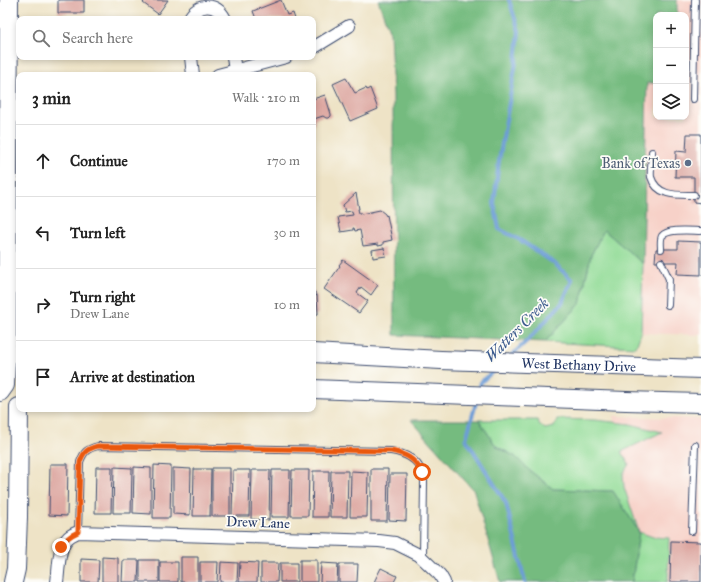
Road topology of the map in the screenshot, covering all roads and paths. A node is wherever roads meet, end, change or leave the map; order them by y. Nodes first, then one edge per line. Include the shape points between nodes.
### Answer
1 (9, 0) edge
2 (696, 0) edge
3 (190, 16) edge
4 (223, 16) edge
5 (349, 26) dead end
6 (316, 46) edge
7 (191, 60) edge
8 (233, 60) edge
9 (275, 60) edge
10 (235, 71) junction
11 (193, 72) edge
12 (231, 72) edge
13 (693, 72) junction
14 (701, 72) edge
15 (14, 81) edge
16 (692, 99) dead end
17 (652, 152) dead end
18 (694, 196) dead end
19 (13, 202) edge
20 (701, 231) edge
21 (661, 249) dead end
22 (661, 262) dead end
23 (4, 264) edge
24 (668, 305) dead end
25 (9, 343) edge
26 (316, 353) edge
27 (701, 369) edge
28 (6, 387) edge
29 (316, 389) edge
30 (16, 399) edge
31 (701, 403) edge
32 (19, 412) edge
33 (695, 446) dead end
34 (692, 531) dead end
35 (78, 532) junction
36 (423, 558) junction
37 (442, 579) edge
38 (13, 582) edge
39 (57, 582) edge

1 - 15 main road
2 - 13 lane
3 - 4 street via 197,9 210,7 221,12
5 - 6 street
7 - 11 street
8 - 10 street
9 - 10 street
10 - 12 street
13 - 14 lane
13 - 16 lane
15 - 19 main road
17 - 18 lane via 651,177 655,185 662,192 672,195
19 - 23 main road
20 - 21 lane via 668,232 662,236
22 - 24 lane via 669,279
23 - 25 main road
25 - 28 main road
26 - 27 main road, West Bethany Drive
28 - 30 main road
29 - 31 main road
32 - 38 main road via 18,517
33 - 34 lane
35 - 36 street, Drew Lane via 379,541 395,543
35 - 36 lane via 80,462 89,448 98,446 391,451 410,458 418,464 422,472
35 - 39 street via 66,539 61,547
36 - 37 street, Drew Lane

